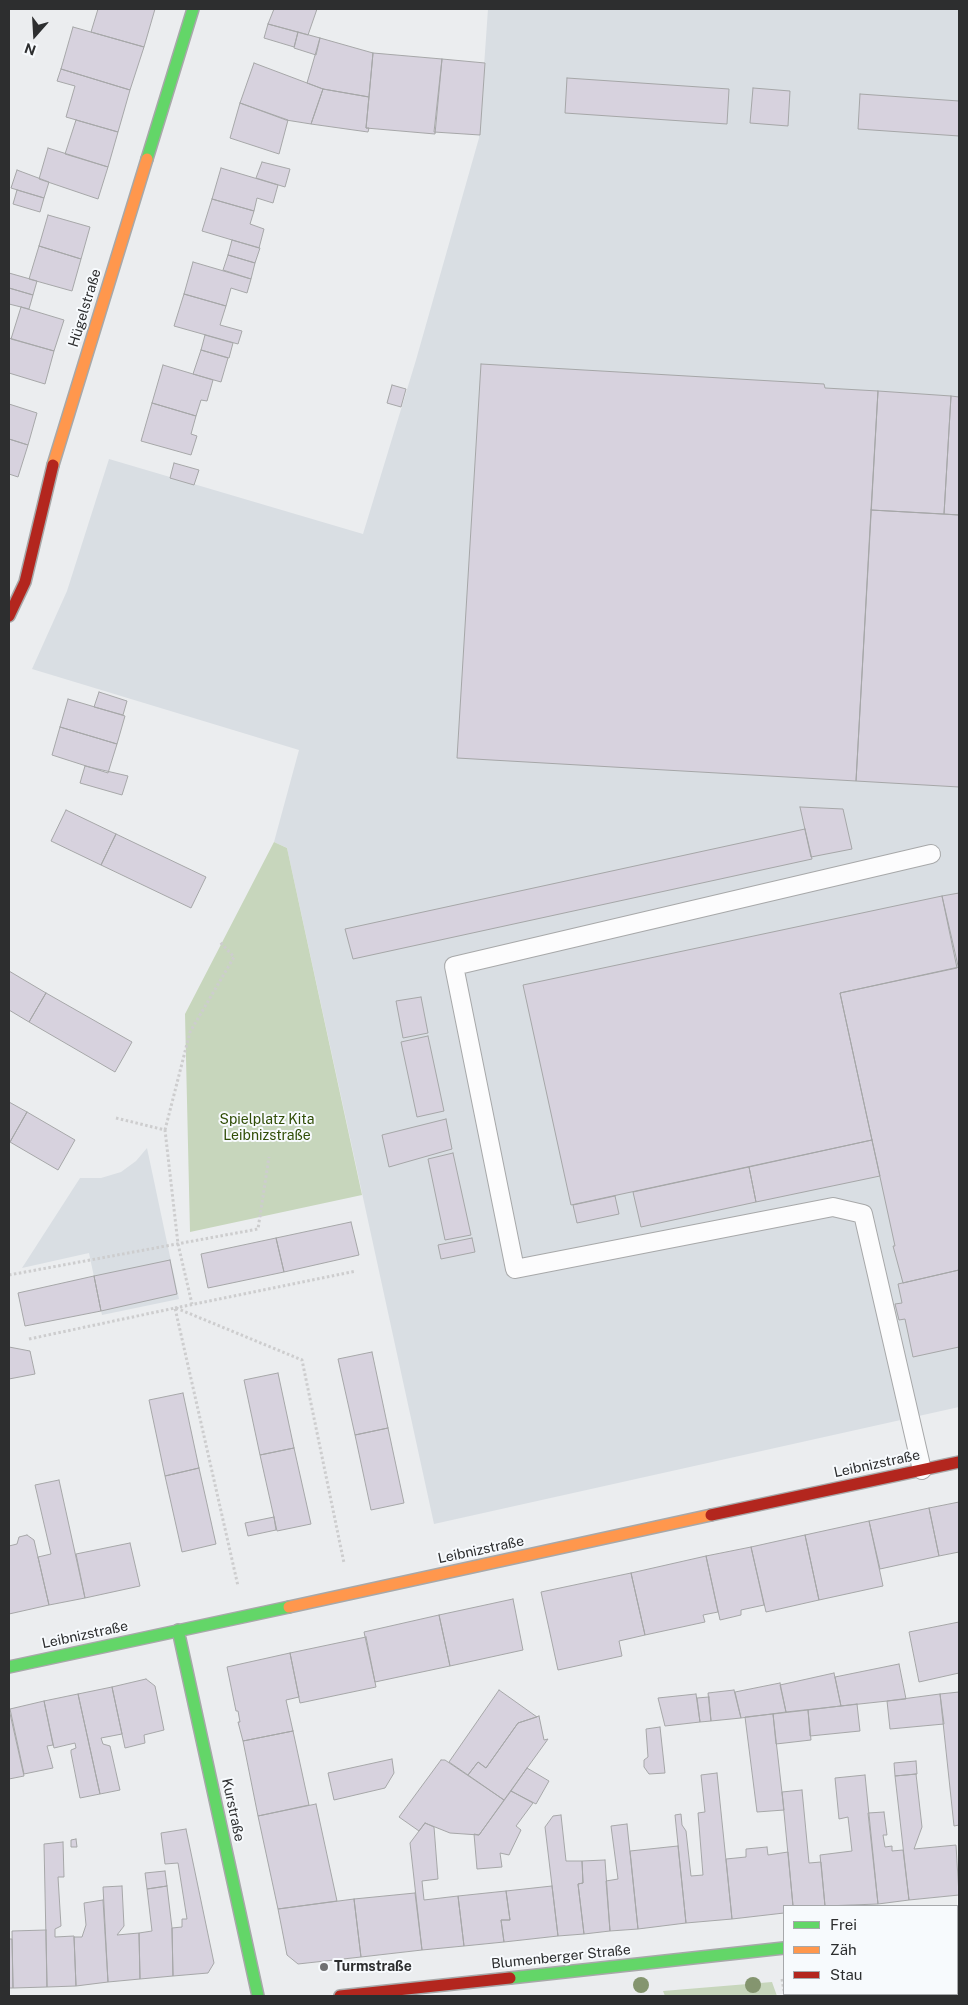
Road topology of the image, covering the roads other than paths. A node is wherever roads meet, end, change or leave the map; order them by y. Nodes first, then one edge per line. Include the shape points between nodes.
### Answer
1 (193, 9) edge
2 (9, 616) edge
3 (931, 854) dead end
4 (959, 1462) edge
5 (922, 1470) junction
6 (178, 1630) junction
7 (9, 1667) edge
8 (783, 1948) edge
9 (258, 1996) edge
10 (340, 1996) edge

1 - 2 street, Hügelstraße via 49,478 25,582
3 - 5 lane via 454,966 516,1269 833,1207 863,1214
4 - 5 street, Leibnizstraße
5 - 6 street, Leibnizstraße
6 - 7 street, Leibnizstraße
6 - 9 street, Kurstraße
8 - 10 street, Blumenberger Straße

